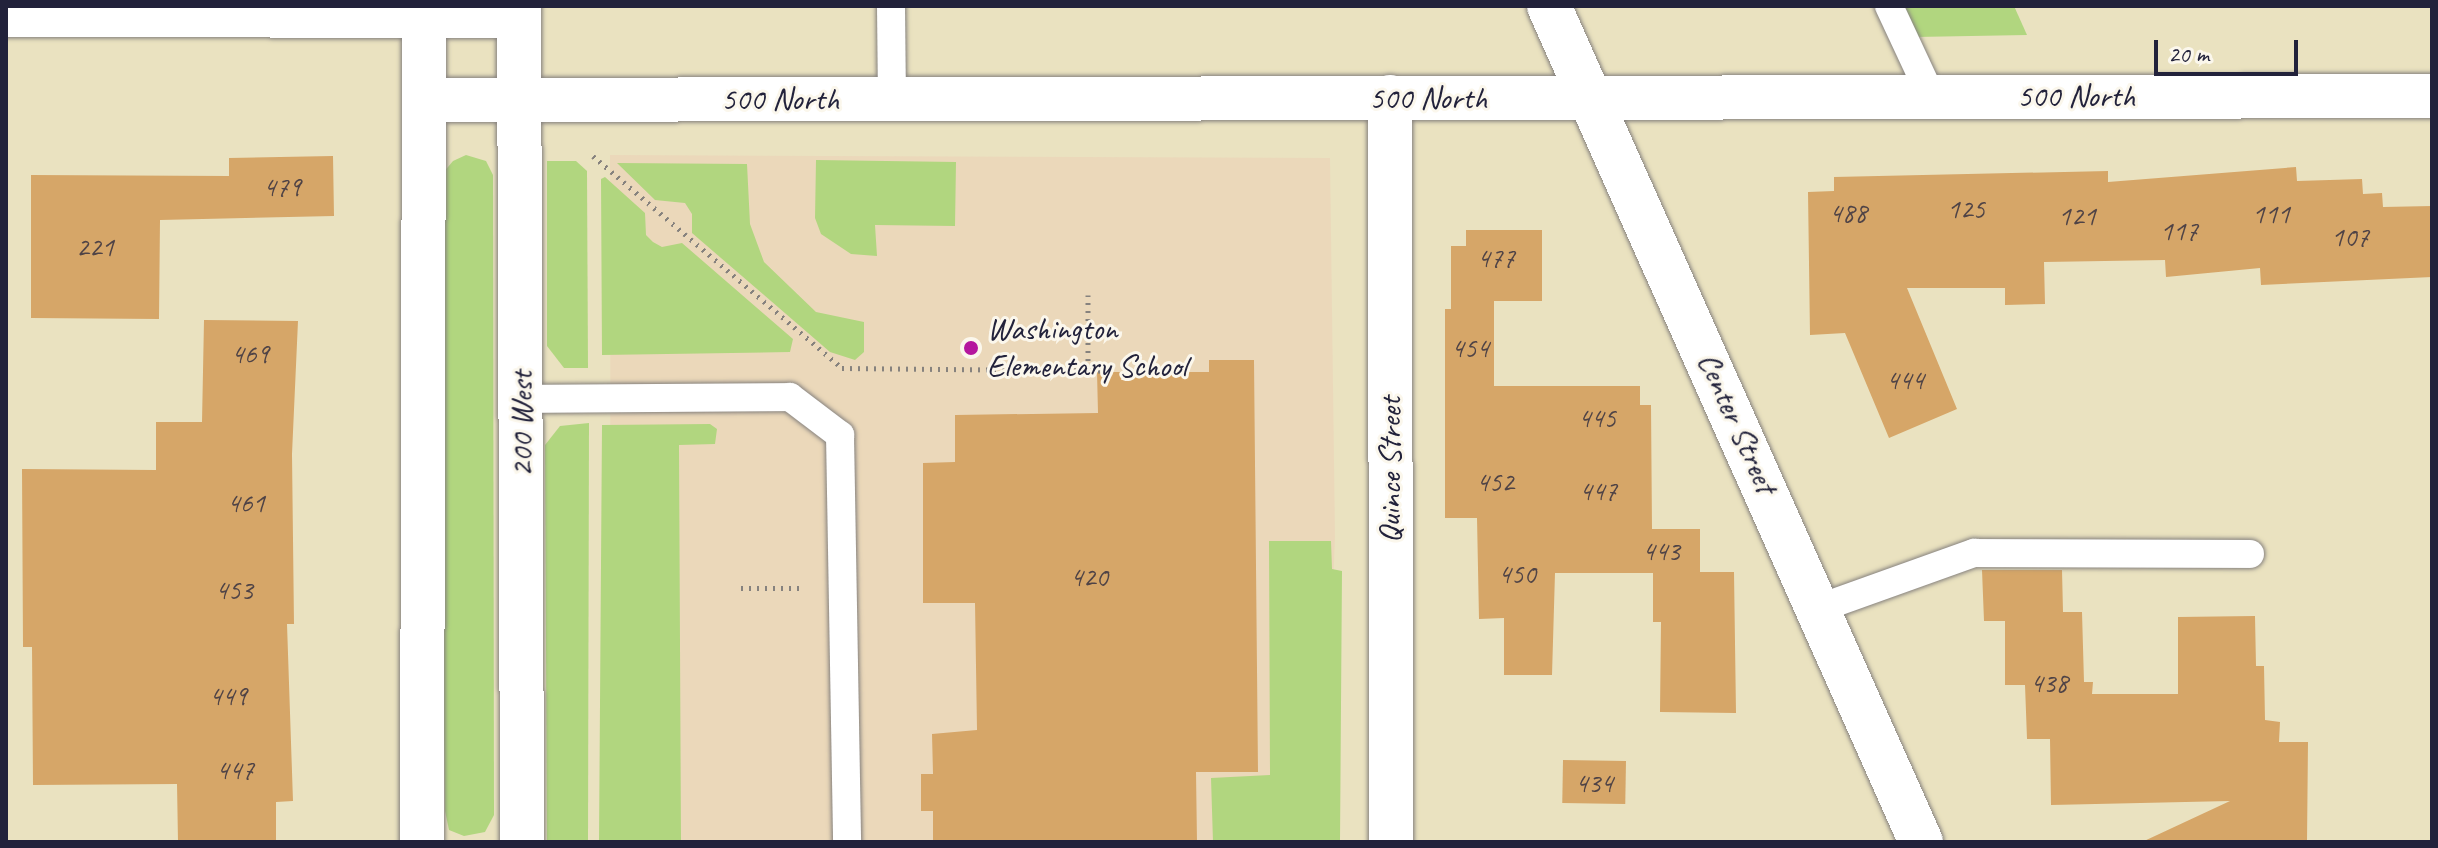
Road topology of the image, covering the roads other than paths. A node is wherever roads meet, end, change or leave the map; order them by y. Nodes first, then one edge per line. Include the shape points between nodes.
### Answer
1 (891, 6) edge
2 (1549, 6) edge
3 (1889, 6) edge
4 (424, 11) edge
5 (519, 11) edge
6 (6, 15) edge
7 (1931, 96) junction
8 (2432, 96) edge
9 (1390, 97) junction
10 (1591, 98) junction
11 (519, 99) junction
12 (892, 99) junction
13 (424, 100) junction
14 (522, 399) junction
15 (2250, 554) dead end
16 (1820, 608) junction
17 (422, 842) edge
18 (522, 842) edge
19 (847, 842) edge
20 (1391, 842) edge
21 (1921, 842) edge

1 - 12 lane
2 - 10 street, Center Street
3 - 7 lane
4 - 5 street
4 - 6 street
4 - 13 street
5 - 11 street, 200 West
7 - 8 street, 500 North
7 - 10 street, 500 North
9 - 10 street, 500 North
9 - 12 street, 500 North
9 - 20 street, Quince Street
10 - 16 street, Center Street
11 - 12 street, 500 North
11 - 13 street, 500 North
11 - 14 street, 200 West
13 - 17 street
14 - 18 street, 200 West
14 - 19 lane via 790,397 840,435
15 - 16 lane via 1974,553
16 - 21 street, Center Street

